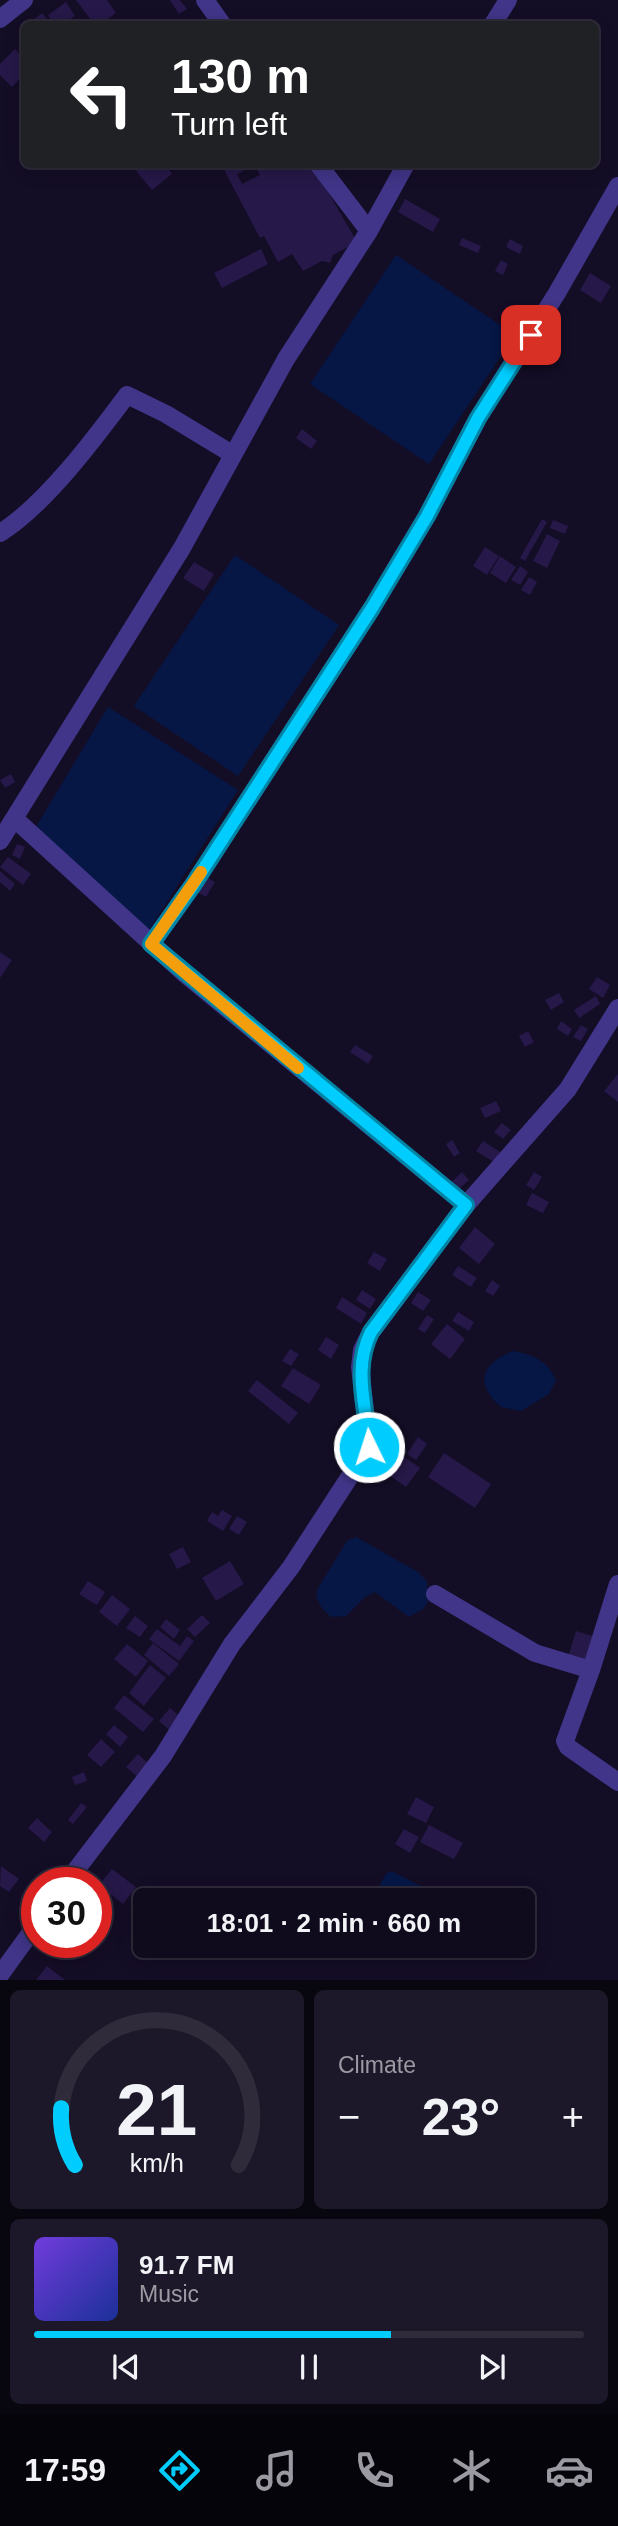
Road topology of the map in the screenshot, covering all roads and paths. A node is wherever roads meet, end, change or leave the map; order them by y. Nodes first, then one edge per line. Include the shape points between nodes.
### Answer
1 (24, 0) edge
2 (205, 0) edge
3 (508, 0) edge
4 (0, 19) edge
5 (220, 21) edge
6 (494, 21) edge
7 (321, 168) edge
8 (404, 168) edge
9 (618, 186) edge
10 (369, 231) junction
11 (232, 454) junction
12 (0, 533) edge
13 (15, 819) junction
14 (0, 841) edge
15 (151, 944) junction
16 (618, 1009) edge
17 (466, 1205) junction
18 (618, 1584) edge
19 (435, 1594) dead end
20 (591, 1670) junction
21 (618, 1782) edge
22 (78, 1867) edge
23 (21, 1946) edge
24 (0, 1975) edge

1 - 4 street
2 - 5 street
3 - 6 street
7 - 10 street
8 - 10 street
9 - 15 street via 478,418 372,608
10 - 11 street via 286,359
11 - 12 street via 127,396 61,475 16,523
11 - 13 street via 182,548
13 - 14 street
13 - 15 street
15 - 17 street
16 - 17 street via 568,1089
17 - 22 street via 362,1350 360,1380 369,1447 291,1567 232,1644 163,1756
18 - 20 street
19 - 20 street via 535,1653
20 - 21 street via 565,1741
23 - 24 street

